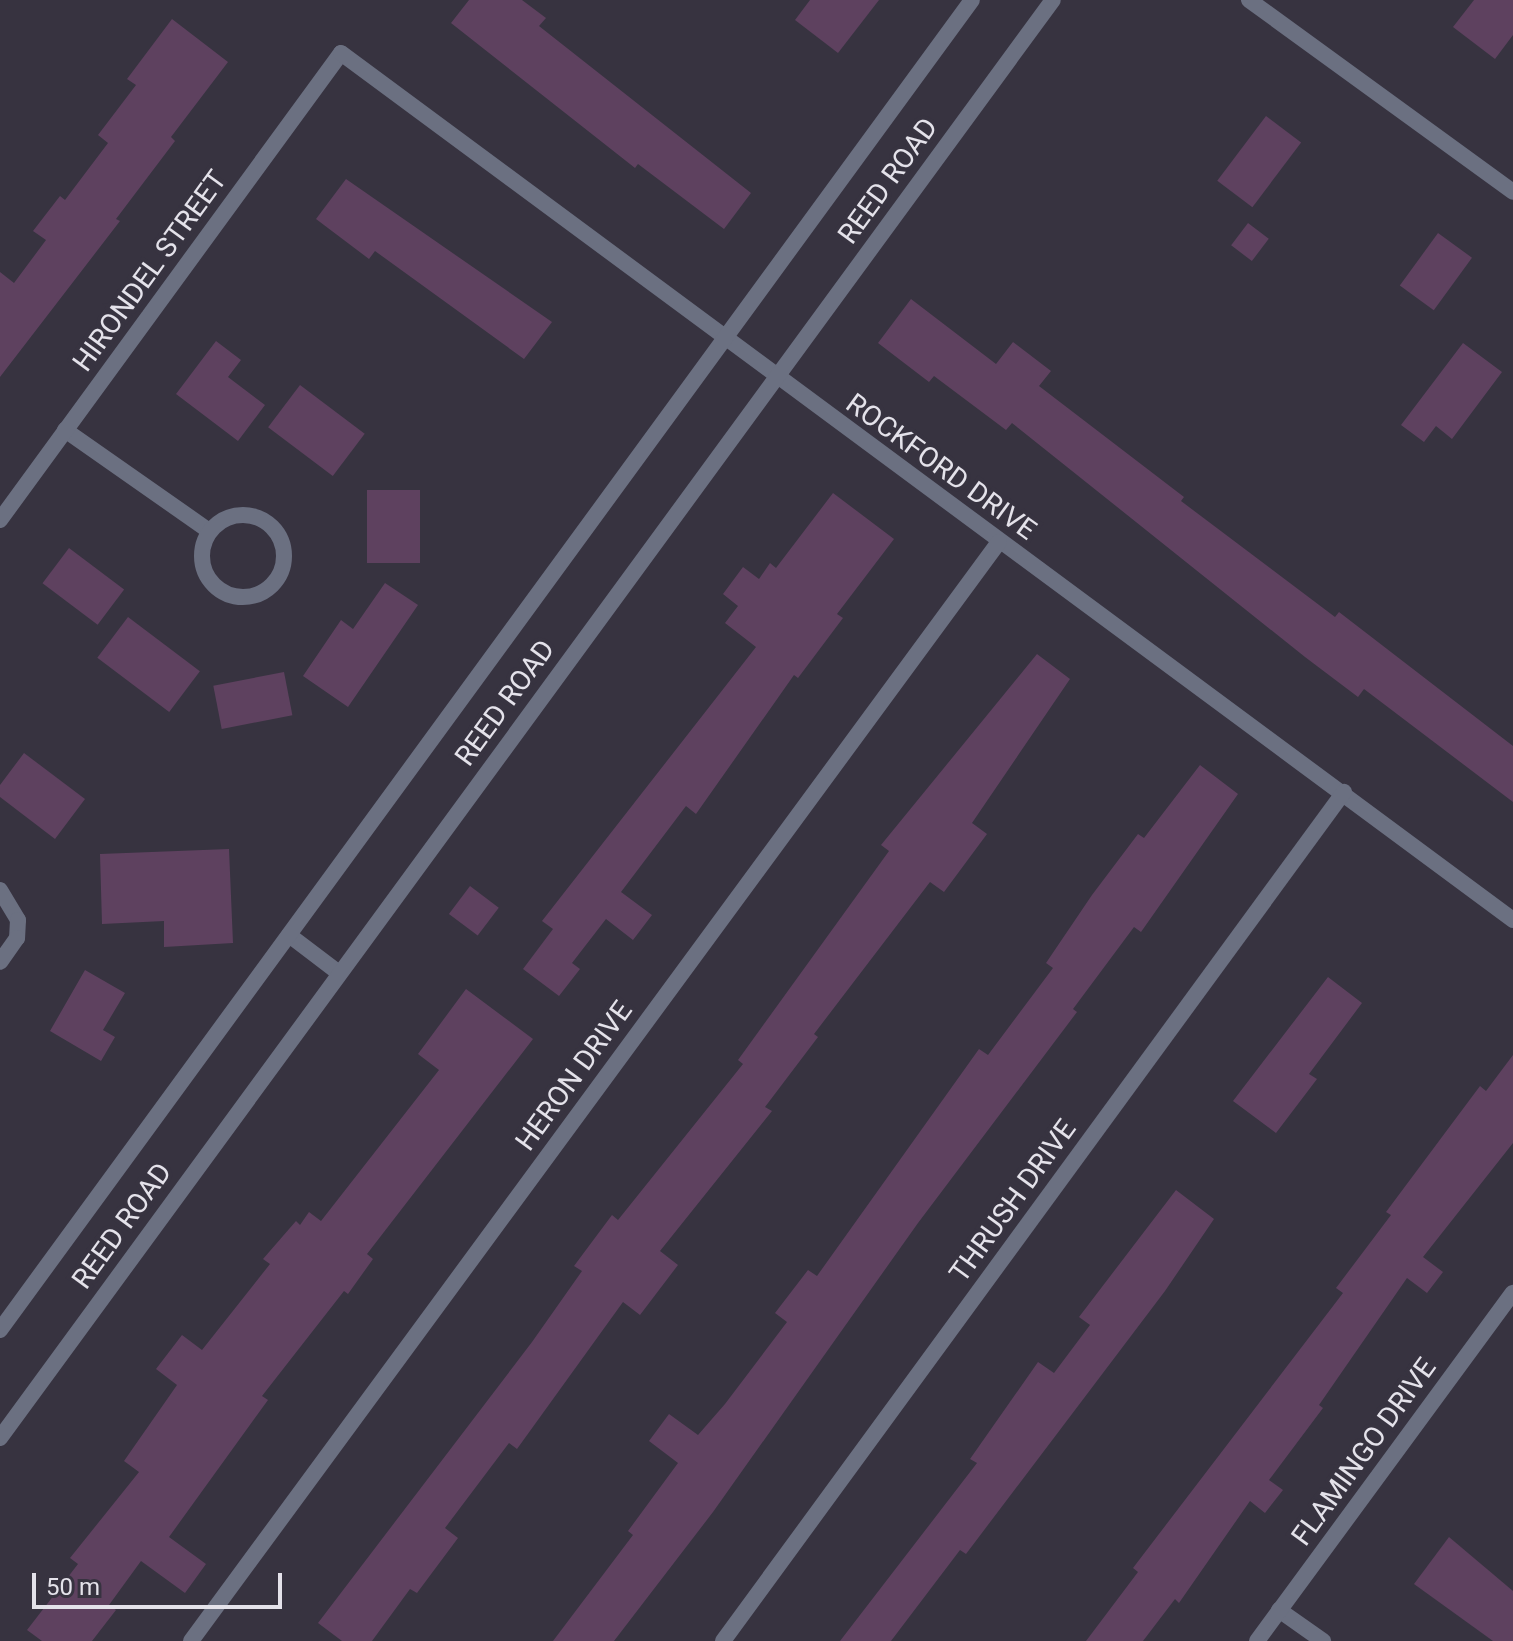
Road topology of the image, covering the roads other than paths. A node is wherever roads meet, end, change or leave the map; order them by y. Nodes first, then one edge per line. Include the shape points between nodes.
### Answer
1 (972, 0) edge
2 (1053, 0) edge
3 (1249, 0) edge
4 (341, 53) joint
5 (1513, 192) edge
6 (724, 340) junction
7 (776, 377) junction
8 (65, 430) junction
9 (0, 520) edge
10 (209, 531) junction
11 (999, 542) junction
12 (1344, 792) junction
13 (0, 890) edge
14 (1513, 920) edge
15 (289, 935) junction
16 (0, 962) edge
17 (339, 973) junction
18 (1513, 1293) edge
19 (0, 1330) edge
20 (0, 1438) edge
21 (1279, 1610) junction
22 (191, 1641) edge
23 (723, 1641) edge
24 (1257, 1641) edge
25 (1323, 1641) edge

1 - 6 street, REED ROAD
2 - 7 street, REED ROAD
3 - 5 street
4 - 6 street, ROCKFORD DRIVE
4 - 8 street, HIRONDEL STREET
6 - 7 street, ROCKFORD DRIVE
6 - 15 street, REED ROAD
7 - 11 street, ROCKFORD DRIVE
7 - 17 street, REED ROAD
8 - 9 street, HIRONDEL STREET
8 - 10 street
10 - 10 street via 202,562 219,590 249,597 277,580 284,549 267,522 236,514
11 - 12 street, ROCKFORD DRIVE
11 - 22 street, HERON DRIVE
12 - 14 street, ROCKFORD DRIVE
12 - 23 street, THRUSH DRIVE
13 - 16 street via 18,920 17,938
15 - 17 street
15 - 19 street, REED ROAD
17 - 20 street, REED ROAD
18 - 21 street, FLAMINGO DRIVE
21 - 24 street, FLAMINGO DRIVE
21 - 25 street

